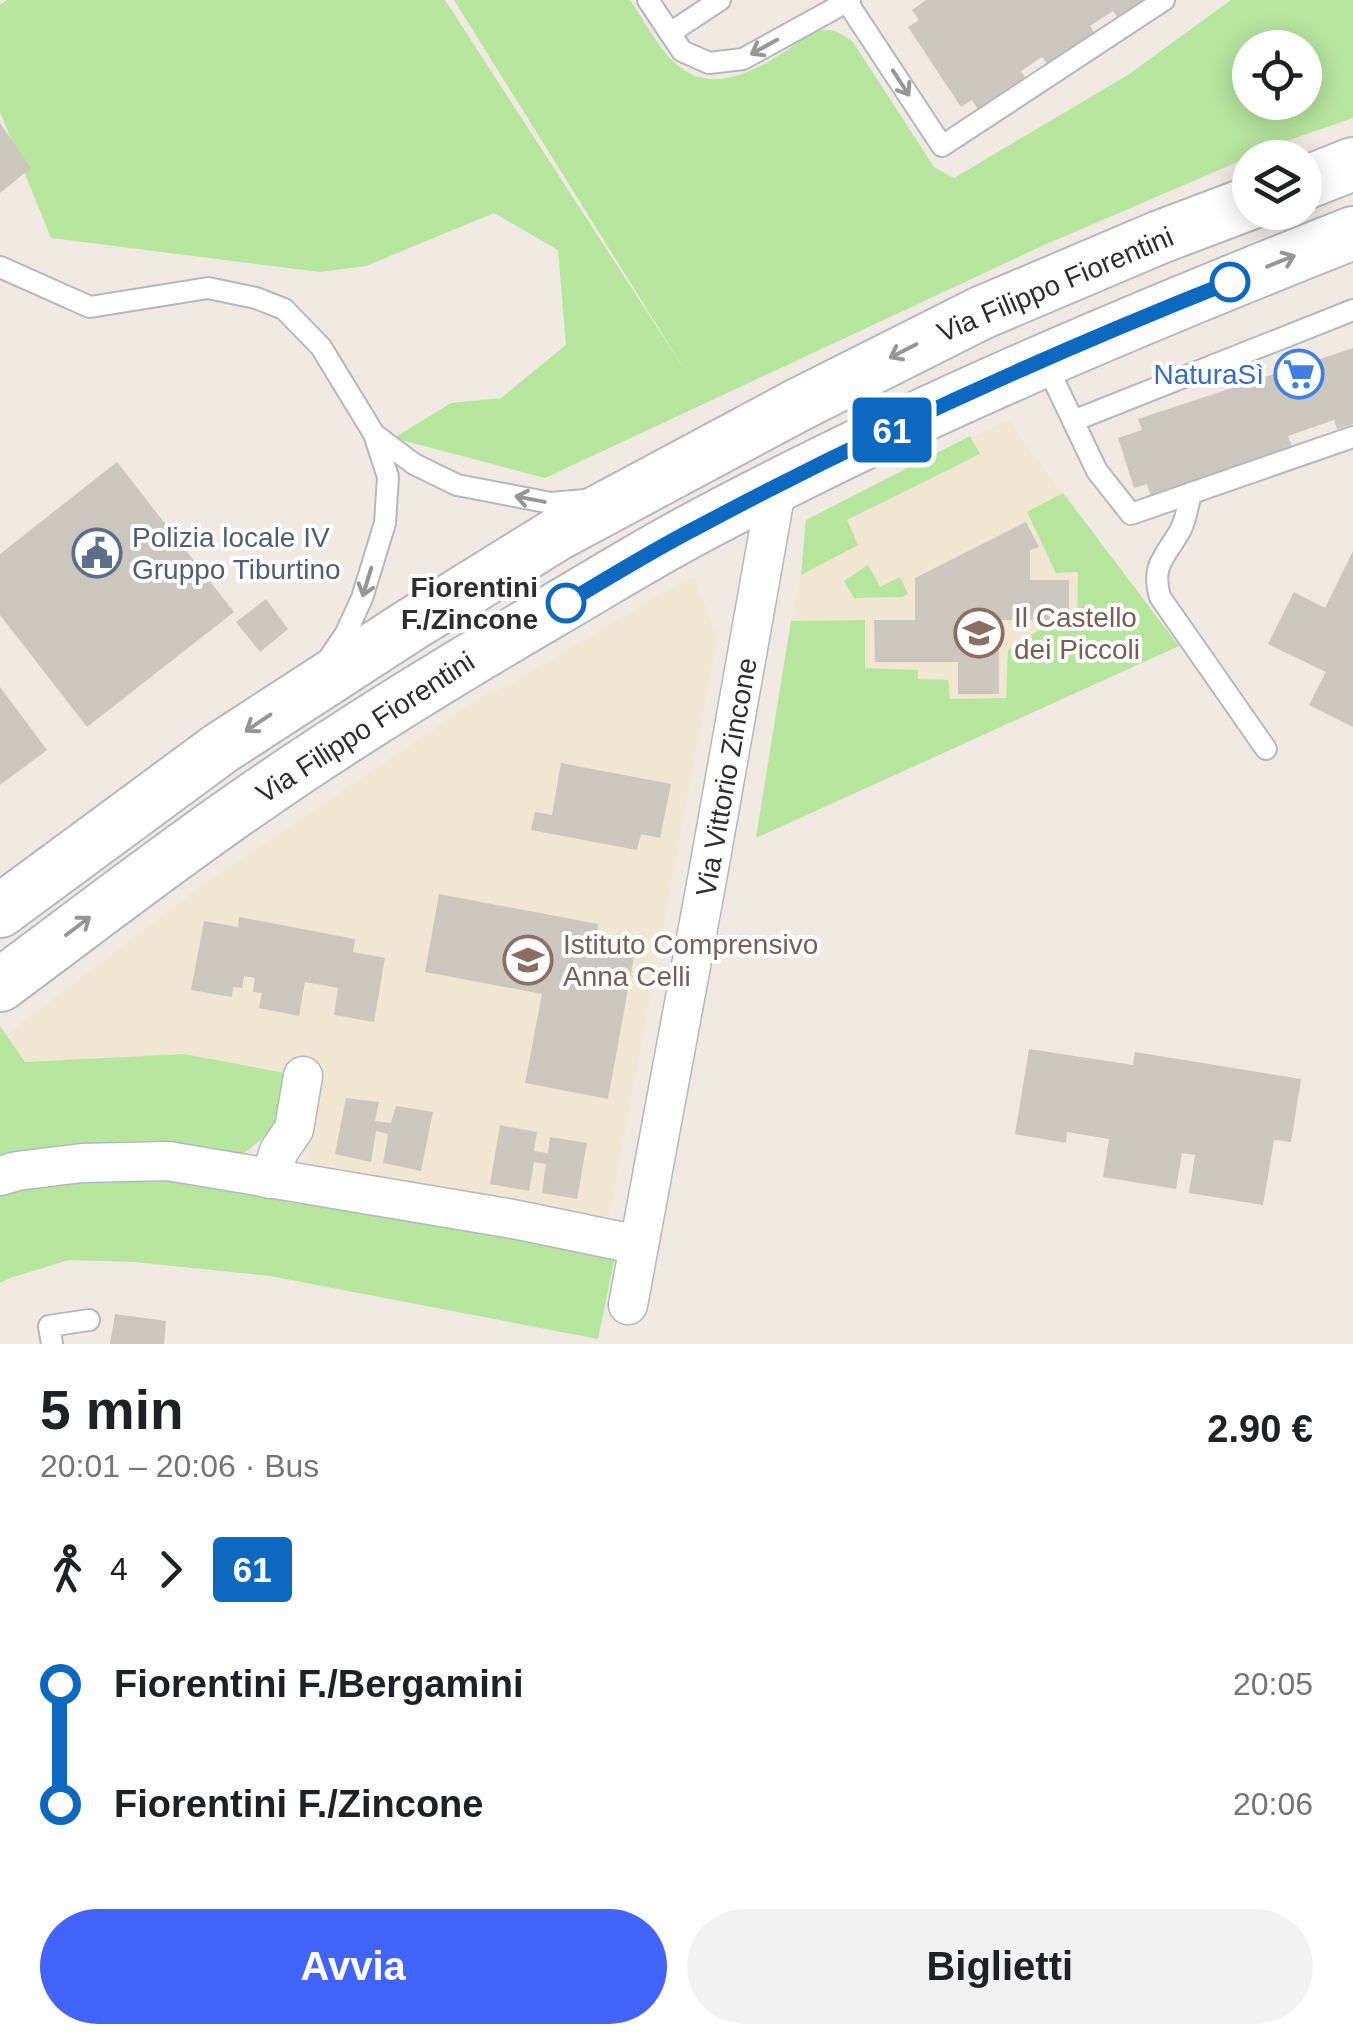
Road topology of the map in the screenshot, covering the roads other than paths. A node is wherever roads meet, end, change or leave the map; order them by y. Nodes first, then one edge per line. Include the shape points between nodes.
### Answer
1 (648, 0) edge
2 (720, 0) edge
3 (1164, 0) edge
4 (849, 1) edge
5 (670, 34) junction
6 (1353, 164) edge
7 (1322, 176) edge
8 (1232, 210) edge
9 (1353, 232) edge
10 (0, 268) edge
11 (1353, 310) edge
12 (1044, 360) junction
13 (1073, 421) junction
14 (374, 434) junction
15 (1353, 437) edge
16 (776, 486) junction
17 (1192, 493) junction
18 (627, 497) junction
19 (304, 693) junction
20 (1266, 749) dead end
21 (0, 910) edge
22 (0, 985) edge
23 (303, 1076) dead end
24 (0, 1176) edge
25 (270, 1179) junction
26 (638, 1245) junction
27 (628, 1305) dead end
28 (89, 1320) dead end
29 (52, 1344) edge

1 - 5 lane
2 - 5 lane
4 -> 3 lane via 942,146
4 -> 5 lane via 743,58 708,63 682,52
6 - 7 main road
8 -> 18 main road, Via Filippo Fiorentini via 981,313
12 -> 9 main road, Via Filippo Fiorentini
10 - 14 lane via 90,308 208,288 284,309 321,347
11 - 13 lane
12 - 13 lane
12 - 16 main road, Via Filippo Fiorentini
13 - 17 lane via 1097,470 1131,514
18 -> 14 lane via 551,503 457,486
14 -> 19 lane via 388,477 385,523 351,624
15 - 17 lane
22 -> 16 main road, Via Filippo Fiorentini via 364,724
16 - 26 street, Via Vittorio Zincone
17 - 20 lane via 1155,578 1160,597
18 - 19 main road, Via Filippo Fiorentini
19 -> 21 main road, Via Filippo Fiorentini
23 - 25 street via 294,1129
24 - 25 street via 82,1163 168,1161
25 - 26 street
26 - 27 street, Via Vittorio Zincone
28 - 29 lane via 49,1326

